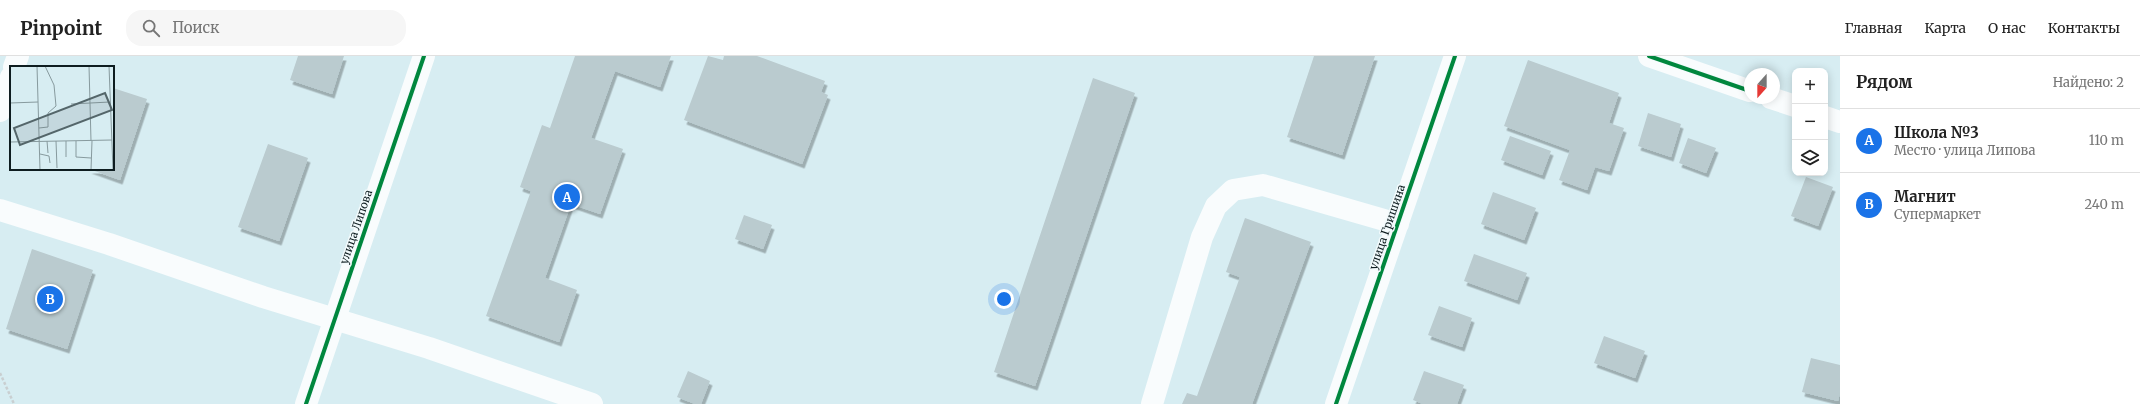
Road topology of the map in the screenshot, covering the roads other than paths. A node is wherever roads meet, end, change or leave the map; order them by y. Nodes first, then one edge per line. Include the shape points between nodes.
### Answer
1 (18, 56) edge
2 (424, 56) edge
3 (1455, 56) edge
4 (1649, 56) edge
5 (14, 66) edge
6 (10, 80) edge
7 (1744, 89) edge
8 (1780, 101) edge
9 (1792, 105) edge
10 (0, 111) edge
11 (1828, 118) edge
12 (1840, 122) edge
13 (0, 210) edge
14 (1398, 224) junction
15 (334, 319) junction
16 (306, 404) edge
17 (592, 404) edge
18 (1152, 404) edge
19 (1336, 404) edge

1 - 5 street
2 - 15 street, улица Липова
3 - 14 street, улица Гришина
4 - 7 street
6 - 10 street
8 - 9 street
11 - 12 street
13 - 15 street
14 - 18 street via 1263,185 1233,190 1216,206 1202,237
14 - 19 street, улица Гришина
15 - 16 street, улица Липова
15 - 17 street via 429,348

